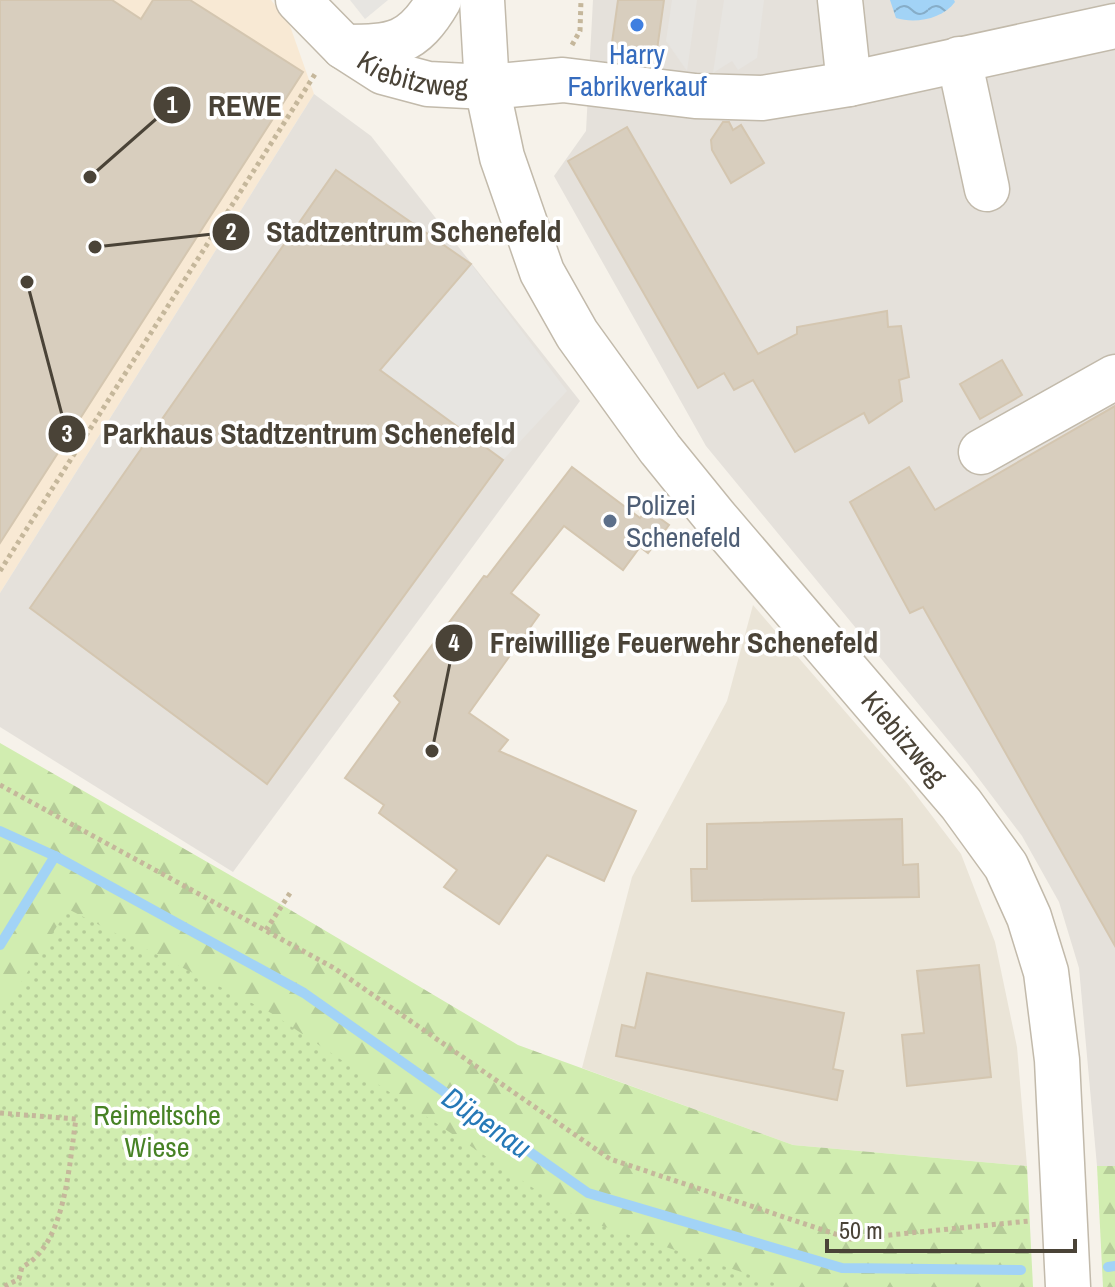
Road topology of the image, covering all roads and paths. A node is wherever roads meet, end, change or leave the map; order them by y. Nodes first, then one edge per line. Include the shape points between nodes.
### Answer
1 (298, 0) edge
2 (439, 0) edge
3 (482, 0) edge
4 (581, 0) edge
5 (840, 0) edge
6 (1106, 18) edge
7 (566, 55) dead end
8 (332, 57) junction
9 (959, 59) junction
10 (849, 84) junction
11 (487, 87) junction
12 (987, 189) dead end
13 (1115, 377) edge
14 (981, 452) dead end
15 (0, 571) edge
16 (0, 785) edge
17 (292, 890) dead end
18 (266, 930) junction
19 (0, 1113) edge
20 (1041, 1220) dead end
21 (3, 1287) edge
22 (1068, 1287) edge

1 - 8 street, Kiebitzweg
2 - 8 street, Kiebitzweg via 406,39
3 - 11 street, Kiebitzweg
4 - 7 path via 580,31
5 - 10 street
6 - 9 street
8 - 11 street, Kiebitzweg via 428,84
8 - 15 path
9 - 10 street
9 - 12 street
10 - 11 street via 762,98 695,96 563,80
11 - 22 street, Kiebitzweg via 502,157 542,272 577,334 660,449 961,804 1006,866 1046,972 1057,1060
13 - 14 street
16 - 18 path
17 - 18 path
18 - 20 path via 334,968 610,1159 850,1239
19 - 21 path via 76,1119 61,1217 34,1261 22,1267 19,1279

